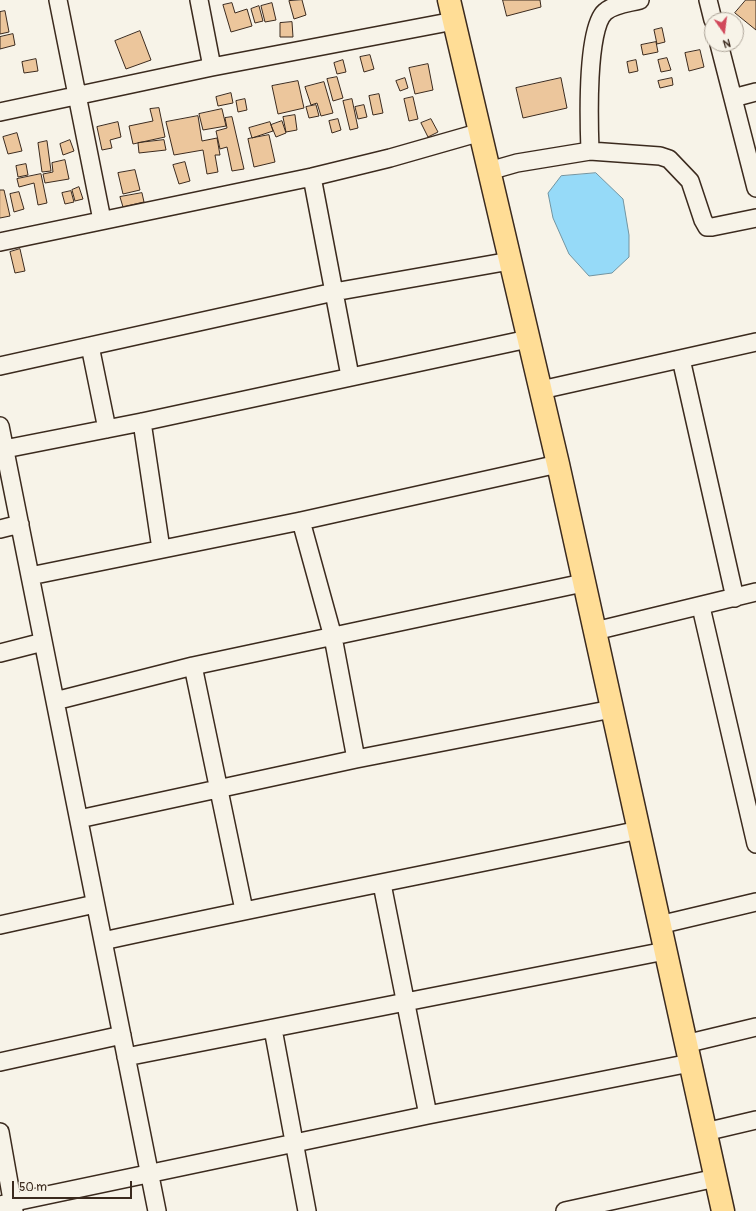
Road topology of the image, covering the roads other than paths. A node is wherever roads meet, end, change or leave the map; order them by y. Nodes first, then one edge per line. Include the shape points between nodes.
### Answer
1 (58, 0) edge
2 (199, 0) edge
3 (449, 0) edge
4 (640, 0) edge
5 (708, 0) edge
6 (711, 12) edge
7 (454, 21) junction
8 (721, 52) edge
9 (212, 67) junction
10 (756, 92) edge
11 (76, 96) junction
12 (733, 98) junction
13 (0, 112) edge
14 (480, 132) junction
15 (590, 150) junction
16 (489, 171) junction
17 (312, 177) junction
18 (756, 188) edge
19 (756, 218) edge
20 (102, 220) junction
21 (0, 242) edge
22 (510, 261) junction
23 (334, 292) junction
24 (528, 338) junction
25 (756, 342) edge
26 (90, 346) junction
27 (681, 359) junction
28 (0, 366) edge
29 (350, 376) junction
30 (541, 390) junction
31 (142, 422) junction
32 (0, 426) edge
33 (107, 429) junction
34 (2, 449) edge
35 (558, 464) junction
36 (302, 521) junction
37 (20, 524) junction
38 (0, 529) edge
39 (161, 549) junction
40 (30, 576) junction
41 (583, 583) junction
42 (756, 592) edge
43 (735, 598) junction
44 (701, 607) junction
45 (594, 631) junction
46 (333, 637) junction
47 (43, 642) junction
48 (0, 653) edge
49 (192, 666) junction
50 (55, 701) junction
51 (612, 709) junction
52 (356, 759) junction
53 (218, 790) junction
54 (79, 819) junction
55 (639, 830) junction
56 (756, 844) edge
57 (382, 884) junction
58 (756, 902) edge
59 (96, 904) junction
60 (244, 910) junction
61 (0, 925) edge
62 (659, 925) junction
63 (103, 941) junction
64 (664, 951) junction
65 (406, 1001) junction
66 (756, 1027) edge
67 (273, 1029) junction
68 (122, 1035) junction
69 (688, 1053) junction
70 (126, 1057) junction
71 (0, 1062) edge
72 (428, 1115) junction
73 (756, 1120) edge
74 (0, 1132) edge
75 (705, 1132) junction
76 (294, 1143) junction
77 (150, 1175) junction
78 (716, 1178) junction
79 (9, 1206) edge
80 (157, 1211) edge
81 (307, 1211) edge
82 (565, 1211) edge
83 (723, 1211) edge

1 - 11 street
2 - 9 street
3 - 7 highway
4 - 15 street via 612,7 597,23 590,86
5 - 6 street
7 - 9 street
7 - 14 highway
8 - 12 street
9 - 11 street
10 - 12 street
11 - 13 street
11 - 20 street
12 - 18 street
14 - 16 highway
14 - 17 street
15 - 16 street
15 - 19 street via 669,159 690,182 707,226
16 - 22 highway
17 - 20 street
17 - 23 street
20 - 21 street
22 - 23 street
22 - 24 highway
23 - 26 street
23 - 29 street
24 - 29 street
24 - 30 highway
25 - 27 street
26 - 28 street
26 - 33 street
27 - 30 street
27 - 43 street
29 - 31 street
30 - 35 highway
31 - 33 street
31 - 39 street
32 - 34 street
33 - 34 street
34 - 37 street
35 - 36 street
35 - 41 highway
36 - 39 street
36 - 46 street
37 - 38 street
37 - 40 street
39 - 40 street
40 - 47 street
41 - 45 highway
41 - 46 street
42 - 43 street
43 - 44 street
44 - 45 street
44 - 56 street
45 - 51 highway
46 - 49 street
46 - 52 street
47 - 48 street
47 - 50 street
49 - 50 street
49 - 53 street
50 - 54 street
51 - 52 street
51 - 55 highway
52 - 53 street
53 - 54 street
53 - 60 street
54 - 59 street
55 - 57 street
55 - 62 highway
57 - 60 street
57 - 65 street
58 - 62 street
59 - 61 street
59 - 63 street
60 - 63 street
62 - 64 highway
63 - 68 street
64 - 65 street
64 - 69 highway
65 - 67 street
65 - 72 street
66 - 69 street
67 - 70 street
67 - 76 street
68 - 70 street
68 - 71 street
69 - 72 street
69 - 75 highway
70 - 77 street
72 - 76 street
73 - 75 street
74 - 79 street
75 - 78 highway
76 - 77 street
76 - 81 street
77 - 79 street
77 - 80 street
78 - 82 street
78 - 83 highway

